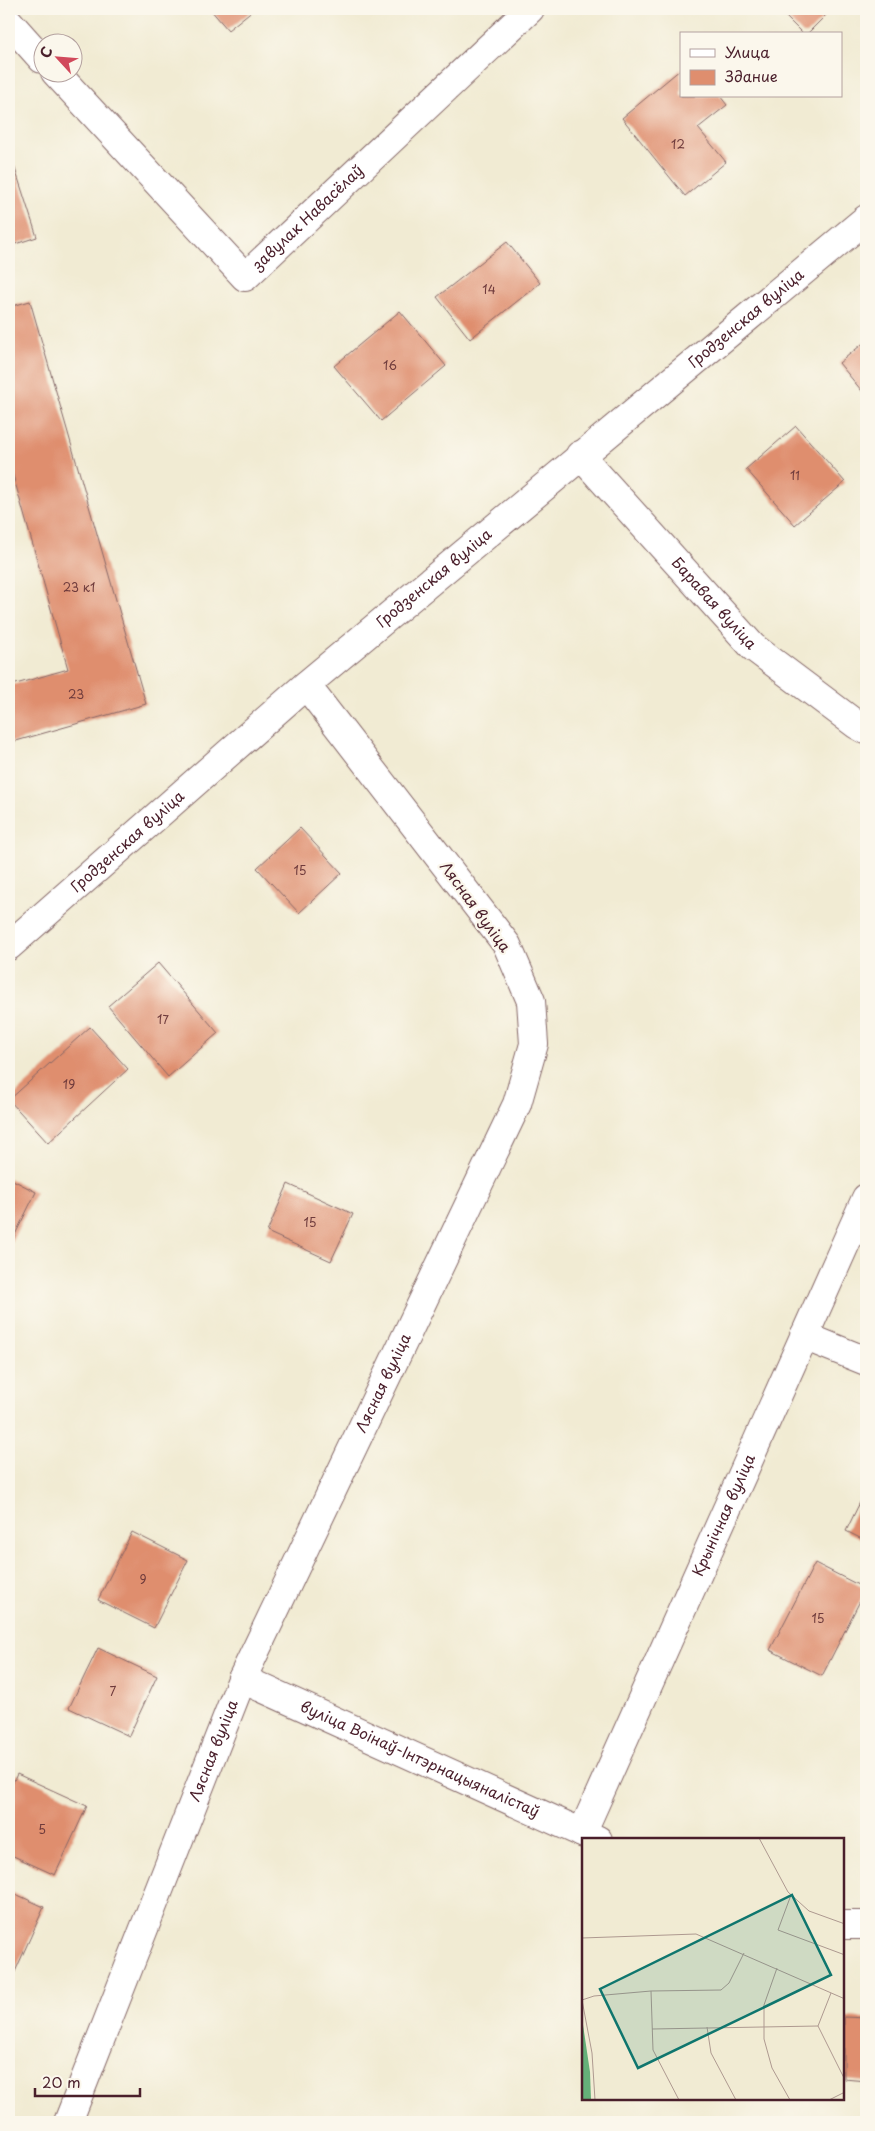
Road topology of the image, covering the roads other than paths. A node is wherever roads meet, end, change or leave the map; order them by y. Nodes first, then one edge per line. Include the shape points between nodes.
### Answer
1 (530, 9) edge
2 (9, 22) edge
3 (32, 48) edge
4 (64, 82) edge
5 (866, 219) edge
6 (580, 456) junction
7 (306, 685) junction
8 (866, 730) edge
9 (9, 946) edge
10 (866, 1198) edge
11 (804, 1336) junction
12 (866, 1361) edge
13 (242, 1680) junction
14 (590, 1836) edge
15 (845, 1925) edge
16 (866, 1925) edge
17 (68, 2122) edge

1 - 4 street, завулак Навасёлаў via 245,277
2 - 3 street
5 - 6 street, Гродзенская вуліца
6 - 7 street, Гродзенская вуліца
6 - 8 street, Баравая вуліца via 752,647
7 - 9 street, Гродзенская вуліца
7 - 13 street, Лясная вуліца via 507,945 530,1002 534,1044 517,1104
10 - 11 street, Крынічная вуліца
11 - 12 street
11 - 14 street, Крынічная вуліца
13 - 14 street, вуліца Воінаў-Інтэрнацыяналістаў
13 - 17 street, Лясная вуліца
15 - 16 street

